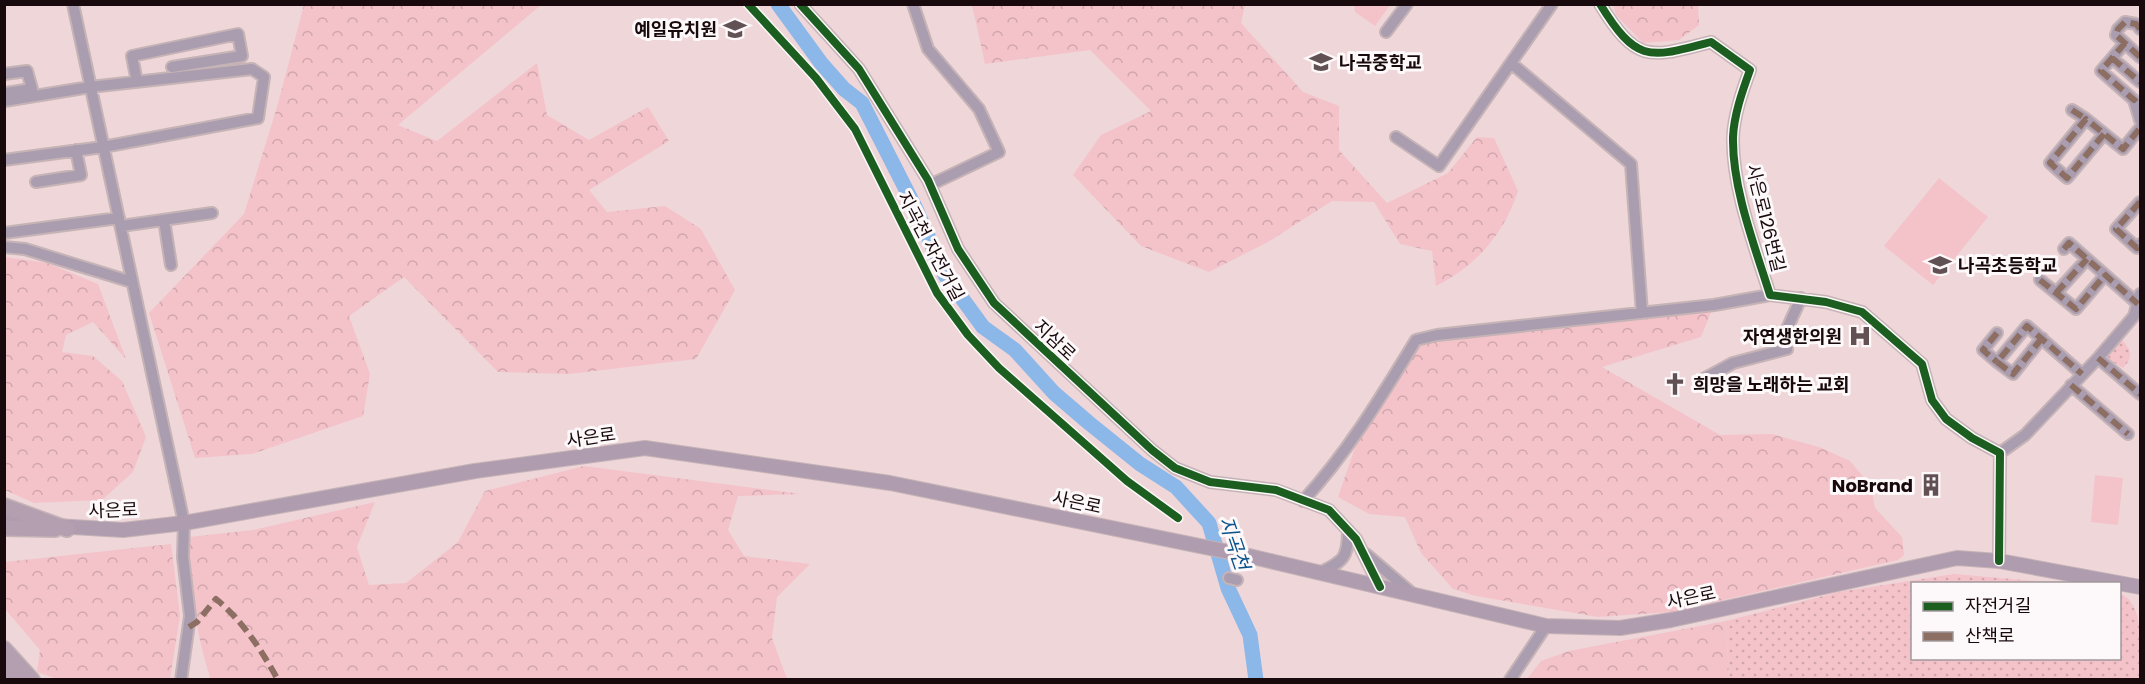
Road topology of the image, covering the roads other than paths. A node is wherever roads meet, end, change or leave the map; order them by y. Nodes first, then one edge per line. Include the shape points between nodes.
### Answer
1 (73, 4) edge
2 (800, 4) edge
3 (912, 4) edge
4 (1407, 4) edge
5 (1552, 4) edge
6 (1600, 4) edge
7 (2140, 29) edge
8 (1386, 32) dead end
9 (2125, 43) junction
10 (2140, 57) edge
11 (2112, 58) junction
12 (1511, 63) junction
13 (172, 67) dead end
14 (4, 74) edge
15 (137, 82) junction
16 (2140, 82) edge
17 (90, 87) junction
18 (5, 97) edge
19 (2138, 97) edge
20 (2072, 110) dead end
21 (2086, 119) junction
22 (2140, 120) edge
23 (2140, 128) edge
24 (2104, 134) junction
25 (1396, 137) dead end
26 (103, 147) junction
27 (76, 150) junction
28 (4, 160) edge
29 (36, 182) dead end
30 (930, 184) junction
31 (2140, 202) edge
32 (212, 213) dead end
33 (164, 220) junction
34 (120, 222) junction
35 (4, 233) edge
36 (2140, 244) edge
37 (4, 248) edge
38 (2064, 249) dead end
39 (2087, 259) junction
40 (171, 265) dead end
41 (2105, 275) junction
42 (2040, 280) dead end
43 (132, 282) junction
44 (2056, 292) junction
45 (1770, 295) junction
46 (1801, 298) junction
47 (2139, 299) edge
48 (1642, 313) junction
49 (1997, 333) dead end
50 (2042, 338) junction
51 (2098, 358) junction
52 (1997, 362) junction
53 (2082, 374) junction
54 (1700, 381) dead end
55 (2071, 385) junction
56 (2139, 390) edge
57 (2128, 434) dead end
58 (2000, 453) junction
59 (1303, 501) junction
60 (4, 506) edge
61 (4, 515) edge
62 (184, 523) junction
63 (4, 528) edge
64 (68, 529) junction
65 (1348, 529) junction
66 (1365, 553) junction
67 (1999, 561) junction
68 (1319, 573) junction
69 (2113, 582) edge
70 (2121, 583) edge
71 (1380, 587) junction
72 (2140, 587) edge
73 (1414, 594) junction
74 (1546, 626) junction
75 (4, 649) edge
76 (4, 669) edge
77 (13, 680) edge
78 (32, 680) edge
79 (181, 680) edge
80 (1510, 680) edge

1 - 17 street
2 - 30 street, 지삼로 via 860,69
3 - 30 street via 928,49 979,109 999,152
4 - 8 street
5 - 12 street
6 - 45 street, 사은로126번길 via 1613,25 1642,52 1663,54 1711,42 1750,70 1733,138 1745,214
7 - 9 street via 2125,22 2116,35
9 - 10 street
9 - 11 street
11 - 16 street
11 - 19 street via 2101,71
12 - 25 street via 1439,166
12 - 48 street via 1631,164
13 - 15 street via 242,56 238,34 132,56
14 - 18 street via 27,71 32,89
15 - 17 street
15 - 26 street via 252,69 264,77 258,118
17 - 18 street
17 - 26 street
19 - 22 street
20 - 21 street
21 - 24 street
21 - 24 street via 2050,163 2067,178
23 - 24 street via 2123,149
26 - 27 street
26 - 34 street
27 - 28 street
27 - 29 street via 81,175
30 - 59 street, 지삼로 via 958,249 994,303 1152,450 1174,468 1210,482 1276,490
31 - 36 street via 2116,229 2137,248
32 - 33 street
33 - 34 street
33 - 40 street
34 - 35 street
34 - 43 street
37 - 43 street via 25,249
38 - 39 street via 2069,243
39 - 41 street
39 - 44 street
41 - 44 street via 2076,309
41 - 47 street
42 - 44 street
43 - 62 street
45 - 46 street, 사은로126번길
45 - 48 street
46 - 54 street via 1786,331 1787,349 1733,363
46 - 58 street, 사은로126번길 via 1863,312 1922,364 1932,400 1946,419
47 - 51 street via 2134,316
48 - 59 street via 1437,334 1416,340 1360,430
49 - 52 street via 1983,350
50 - 52 street via 2027,326
50 - 52 street via 2013,374
50 - 53 street
51 - 53 street
51 - 56 street
53 - 55 street
55 - 57 street
55 - 58 street via 2025,435
58 - 67 street
59 - 65 street, 지삼로 via 1329,510
60 - 64 highway
61 - 64 main road, 사은로
62 - 64 main road, 사은로 via 123,530
62 - 68 main road, 사은로 via 475,471 645,447 890,483
62 - 79 street via 183,557 190,616
63 - 64 highway
65 - 66 street, 지삼로
65 - 68 street via 1343,560
66 - 71 street, 지삼로
66 - 73 street
67 - 69 main road, 사은로
67 - 74 main road, 사은로 via 1957,558 1620,628
68 - 71 main road, 사은로
70 - 72 main road, 사은로
71 - 73 main road, 사은로
73 - 74 main road, 사은로
74 - 80 street
75 - 78 highway
76 - 77 highway

